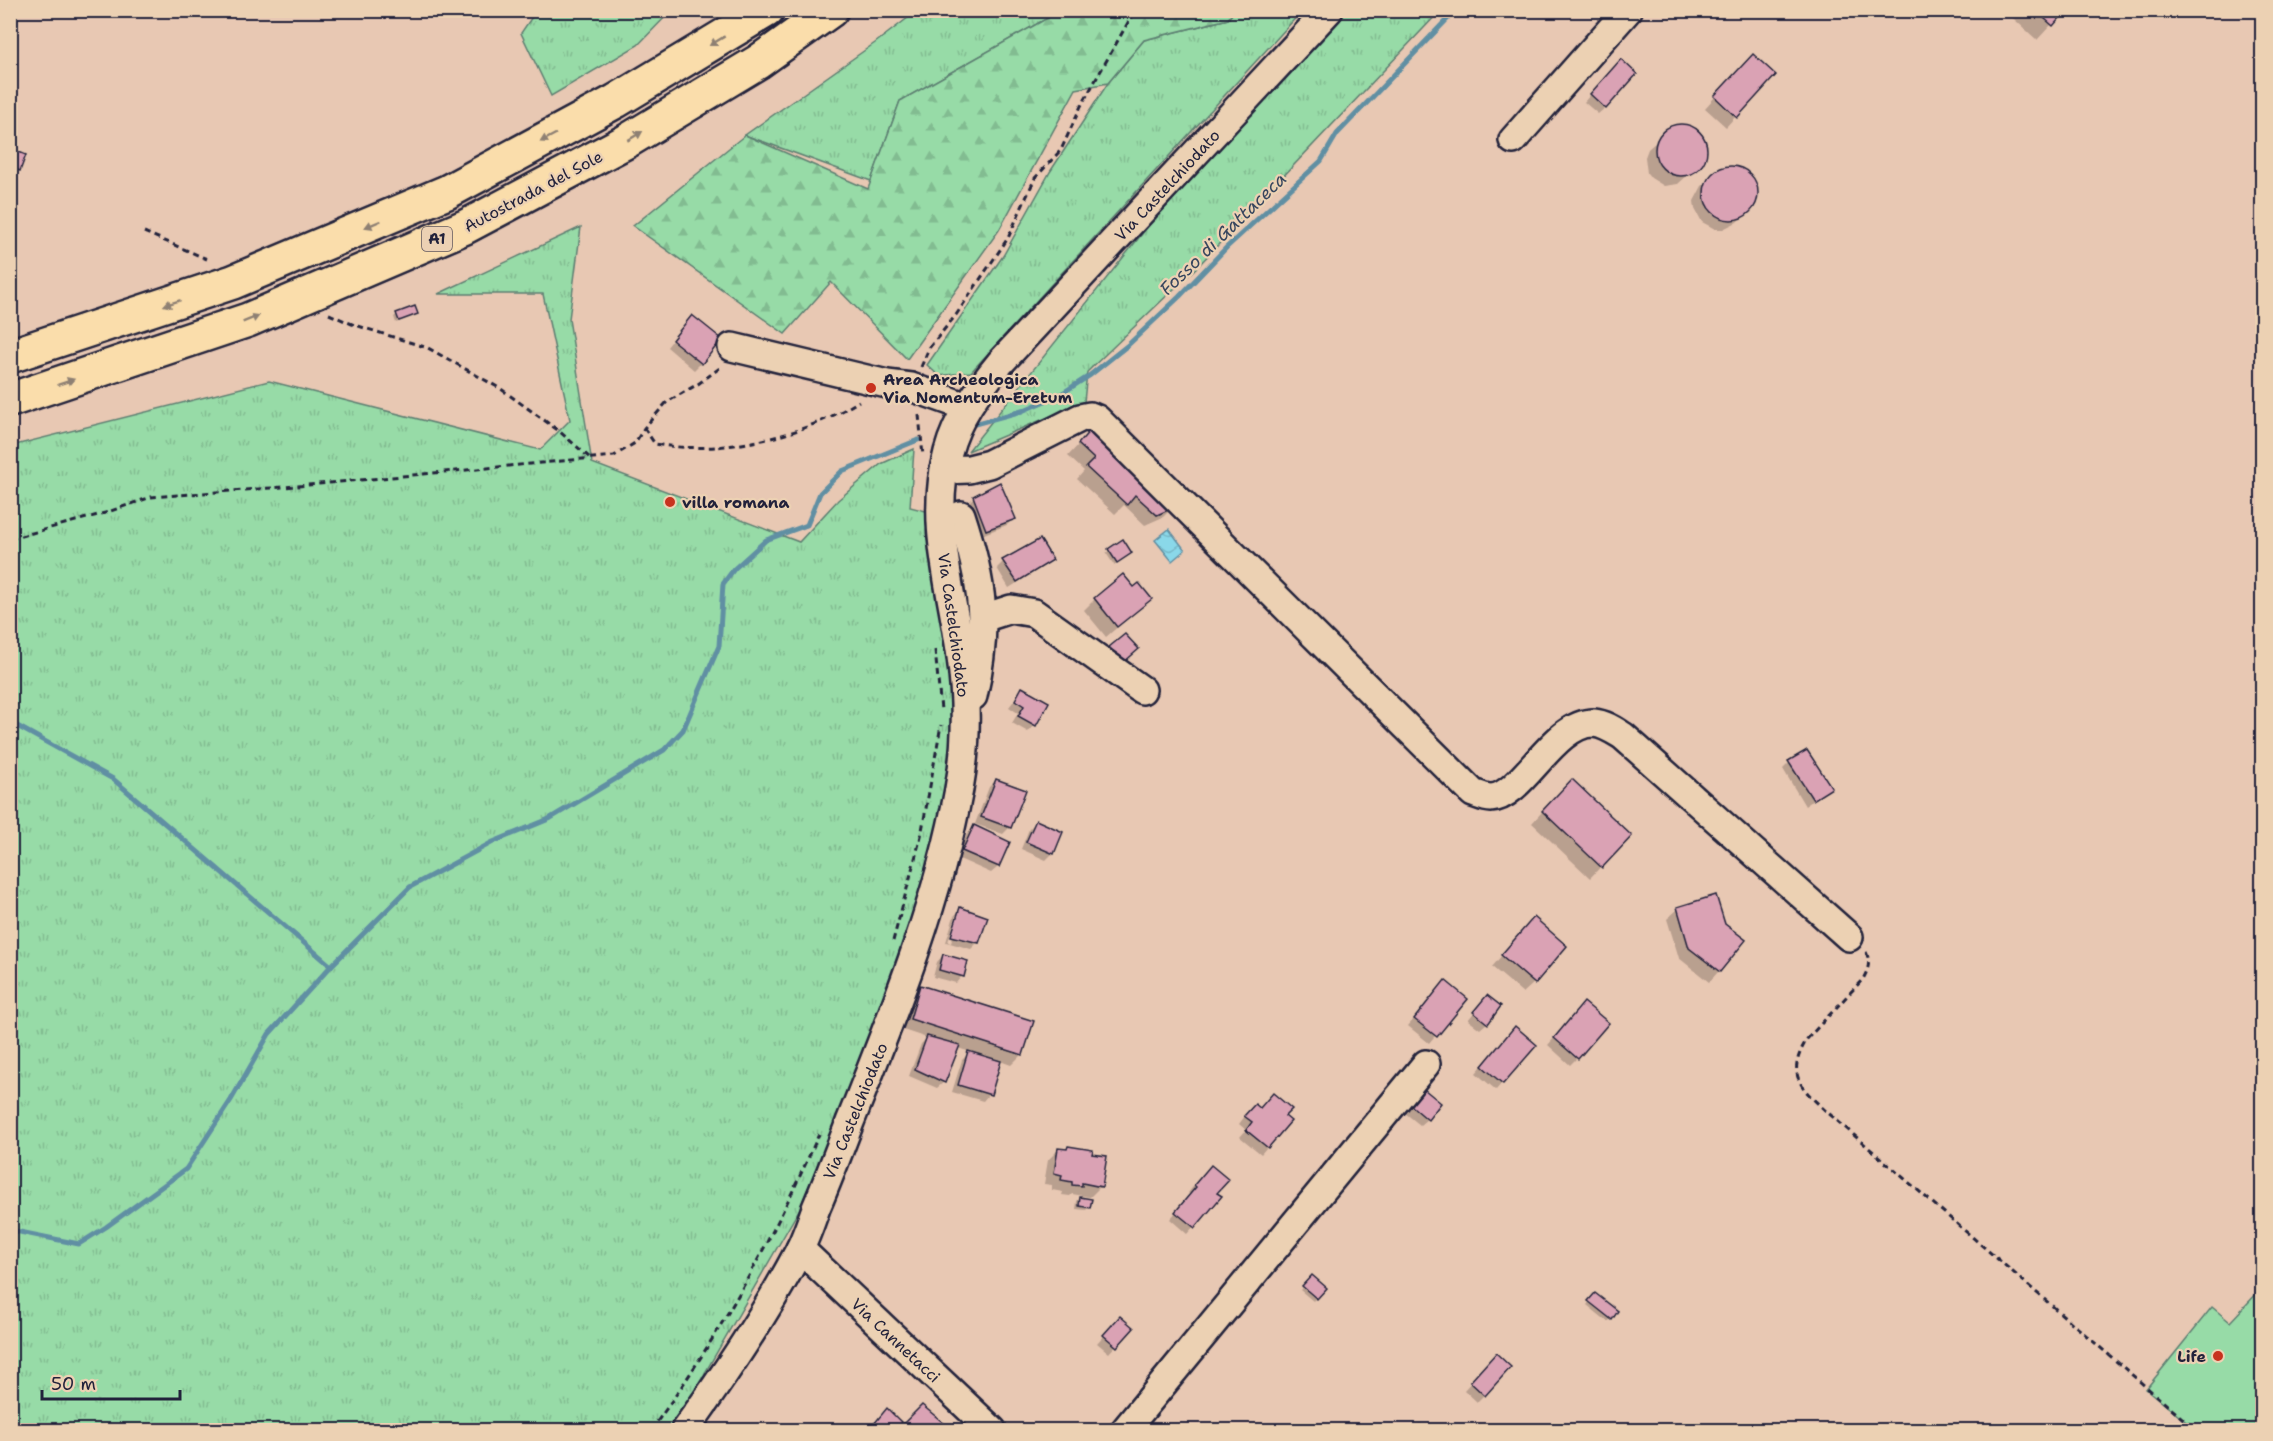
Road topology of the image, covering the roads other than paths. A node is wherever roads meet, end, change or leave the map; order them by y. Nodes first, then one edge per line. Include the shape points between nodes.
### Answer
1 (767, 10) edge
2 (831, 10) edge
3 (1329, 10) edge
4 (1629, 10) edge
5 (1513, 140) dead end
6 (732, 347) road end
7 (10, 356) edge
8 (10, 400) edge
9 (968, 407) junction
10 (944, 470) junction
11 (961, 515) dead end
12 (983, 618) junction
13 (1142, 690) dead end
14 (954, 725) junction
15 (1849, 937) road end
16 (1426, 1064) dead end
17 (800, 1249) junction
18 (685, 1431) edge
19 (992, 1431) edge
20 (1125, 1431) edge

1 -> 7 highway, A1 via 616,101 447,192 233,282
8 -> 2 highway, Autostrada del Sole / A1 via 248,320 465,227 627,141 758,62
3 - 9 street, Via Castelchiodato via 1026,335
4 - 5 street
6 - 9 street via 899,385
9 - 10 street, Via Castelchiodato
10 - 14 street, Via Castelchiodato via 940,527 961,655
10 - 15 street via 989,464 1083,417 1094,417 1473,793 1490,798 1505,794 1572,730 1588,724 1605,726 1623,736
11 - 12 street via 978,574
12 - 13 street via 1011,609 1034,613
12 - 14 street via 979,667
14 - 17 street, Via Castelchiodato via 962,773 930,906 886,1032
16 - 20 street
17 - 18 street, Via Castelchiodato via 736,1358
17 - 19 street, Via Cannetacci

